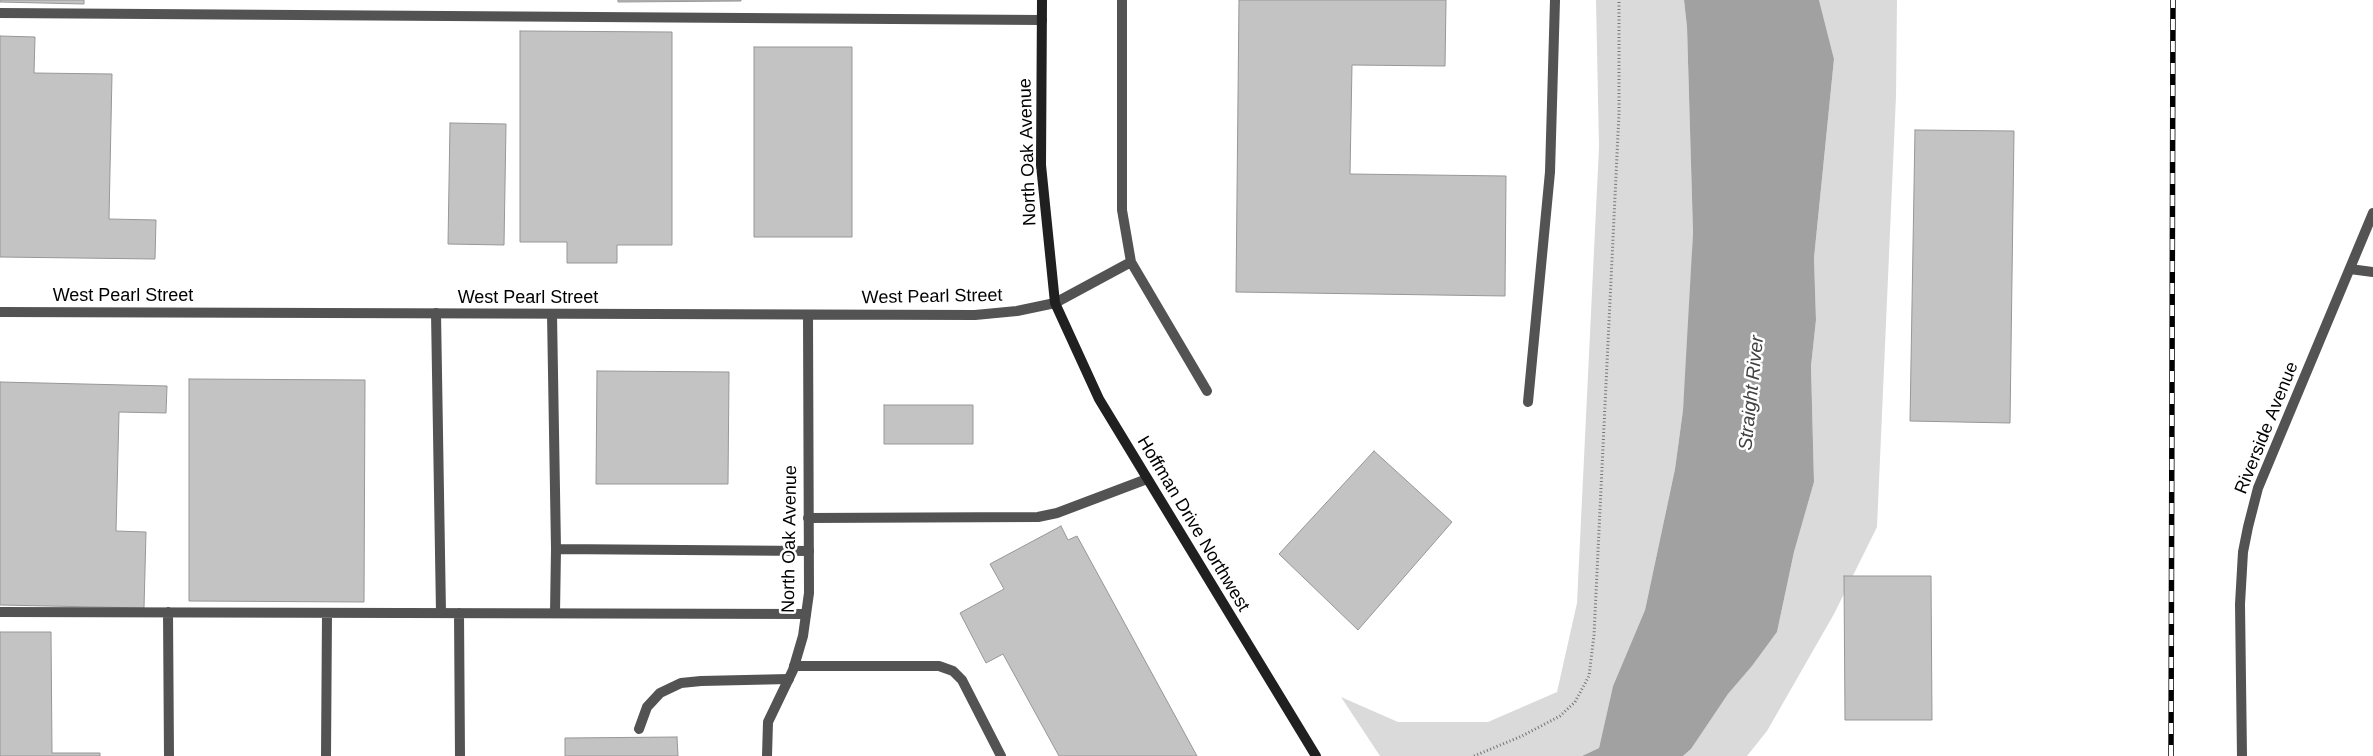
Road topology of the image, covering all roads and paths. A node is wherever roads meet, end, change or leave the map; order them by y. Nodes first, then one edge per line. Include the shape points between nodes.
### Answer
1 (1042, 0) edge
2 (1122, 0) edge
3 (1555, 0) edge
4 (1619, 0) edge
5 (0, 13) edge
6 (1042, 20) junction
7 (2373, 212) edge
8 (1131, 262) junction
9 (2350, 269) junction
10 (2373, 272) edge
11 (1055, 303) junction
12 (0, 312) edge
13 (436, 313) junction
14 (552, 314) junction
15 (808, 315) junction
16 (1207, 391) dead end
17 (1528, 402) dead end
18 (1147, 479) junction
19 (808, 518) junction
20 (556, 549) junction
21 (809, 550) junction
22 (0, 612) edge
23 (168, 612) junction
24 (327, 613) junction
25 (441, 613) junction
26 (459, 614) junction
27 (554, 614) junction
28 (806, 614) junction
29 (794, 666) junction
30 (788, 679) junction
31 (639, 729) dead end
32 (169, 756) edge
33 (326, 756) edge
34 (460, 756) edge
35 (768, 756) edge
36 (1001, 756) edge
37 (1316, 756) edge
38 (1474, 756) edge
39 (2242, 756) edge

1 - 6 main road, North Oak Avenue
2 - 8 street via 1122,210
3 - 17 street via 1550,172
4 - 38 path via 1619,113 1594,635 1589,676 1575,702 1560,716
5 - 6 street
6 - 11 main road, North Oak Avenue via 1041,165
7 - 9 street, Riverside Avenue
8 - 11 street, West Pearl Street
8 - 16 street
9 - 10 street
9 - 39 street, Riverside Avenue via 2258,488 2248,527 2240,604
11 - 15 street, West Pearl Street via 975,315
11 - 18 main road, Hoffman Drive Northwest via 1099,399
12 - 13 street, West Pearl Street
13 - 14 street, West Pearl Street
13 - 25 street
14 - 15 street, West Pearl Street
14 - 20 street
15 - 19 street, North Oak Avenue
18 - 19 street via 1058,513 1038,517
18 - 37 main road, Hoffman Drive Northwest
19 - 21 street, North Oak Avenue
20 - 21 street
20 - 27 street
21 - 28 street, North Oak Avenue
22 - 23 street
23 - 24 street
23 - 32 street
24 - 25 street
24 - 33 street
25 - 26 street
26 - 27 street
26 - 34 street
27 - 28 street
28 - 29 street, North Oak Avenue via 804,636
29 - 30 street, North Oak Avenue
29 - 36 street via 939,666 953,671 962,680
30 - 31 street via 681,683 660,693 648,707
30 - 35 street, North Oak Avenue via 768,722

